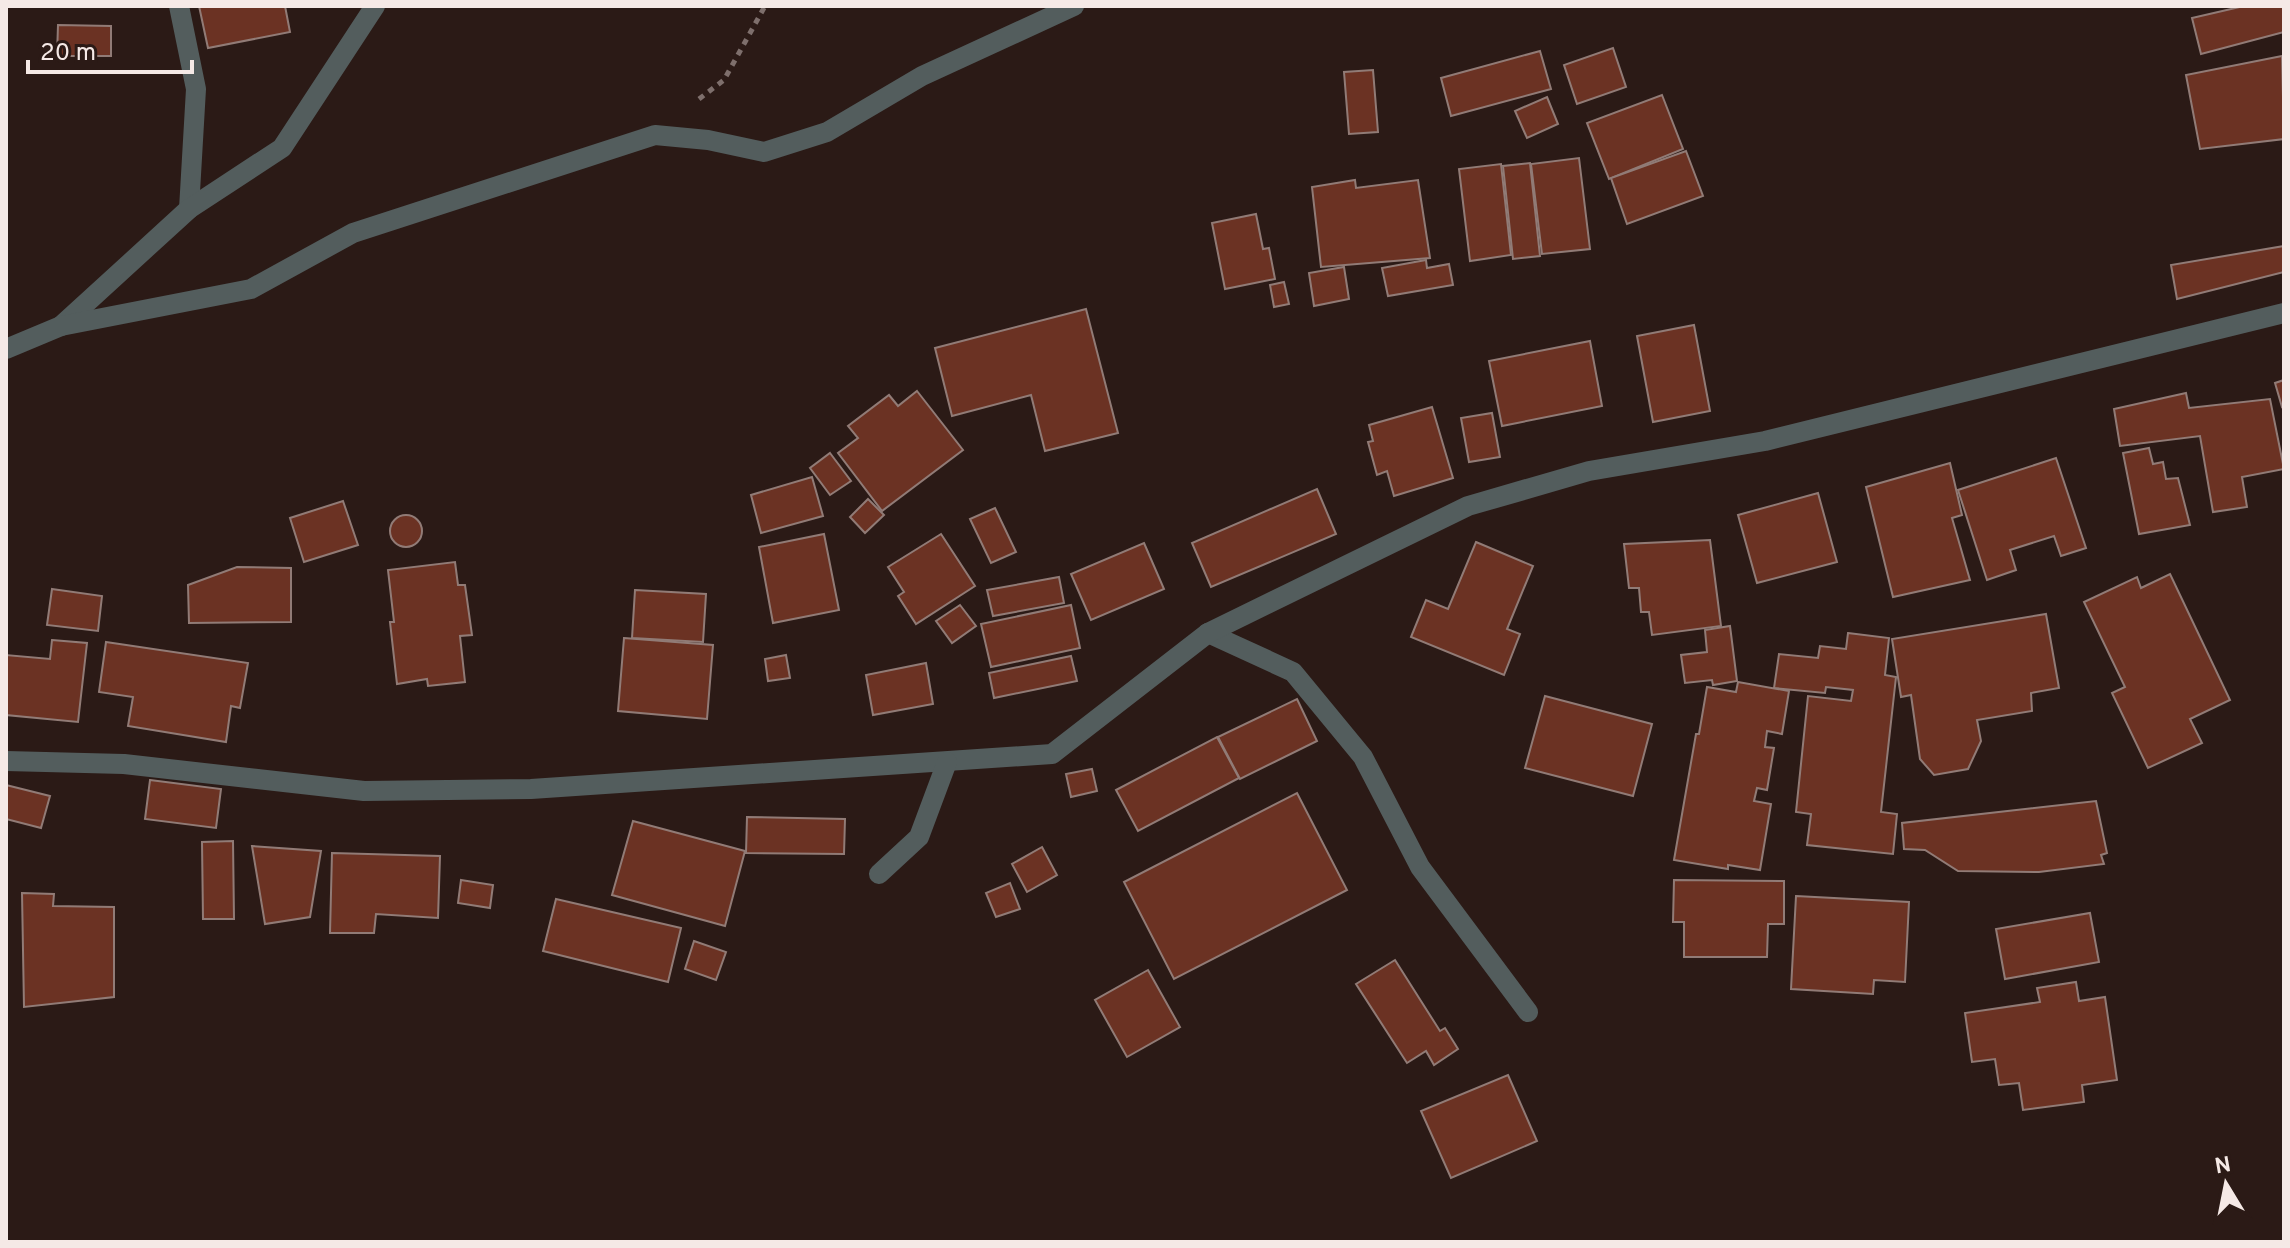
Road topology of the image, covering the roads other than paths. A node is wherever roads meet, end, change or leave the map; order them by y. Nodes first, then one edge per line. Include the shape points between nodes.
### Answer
1 (179, 6) edge
2 (375, 6) edge
3 (1074, 6) edge
4 (189, 209) junction
5 (2284, 313) edge
6 (61, 326) junction
7 (6, 349) edge
8 (1208, 633) junction
9 (6, 761) edge
10 (947, 762) junction
11 (879, 874) dead end
12 (1528, 1012) dead end

1 - 4 street via 196,89
2 - 4 street via 282,148
3 - 6 street via 922,76 827,132 764,152 655,135 353,233 251,289
4 - 6 street
5 - 8 street via 1765,441 1589,471 1468,506
6 - 7 street
8 - 10 street via 1052,754
8 - 12 street via 1293,672 1363,757 1420,867
9 - 10 street via 124,764 364,791 531,789
10 - 11 street via 919,837

